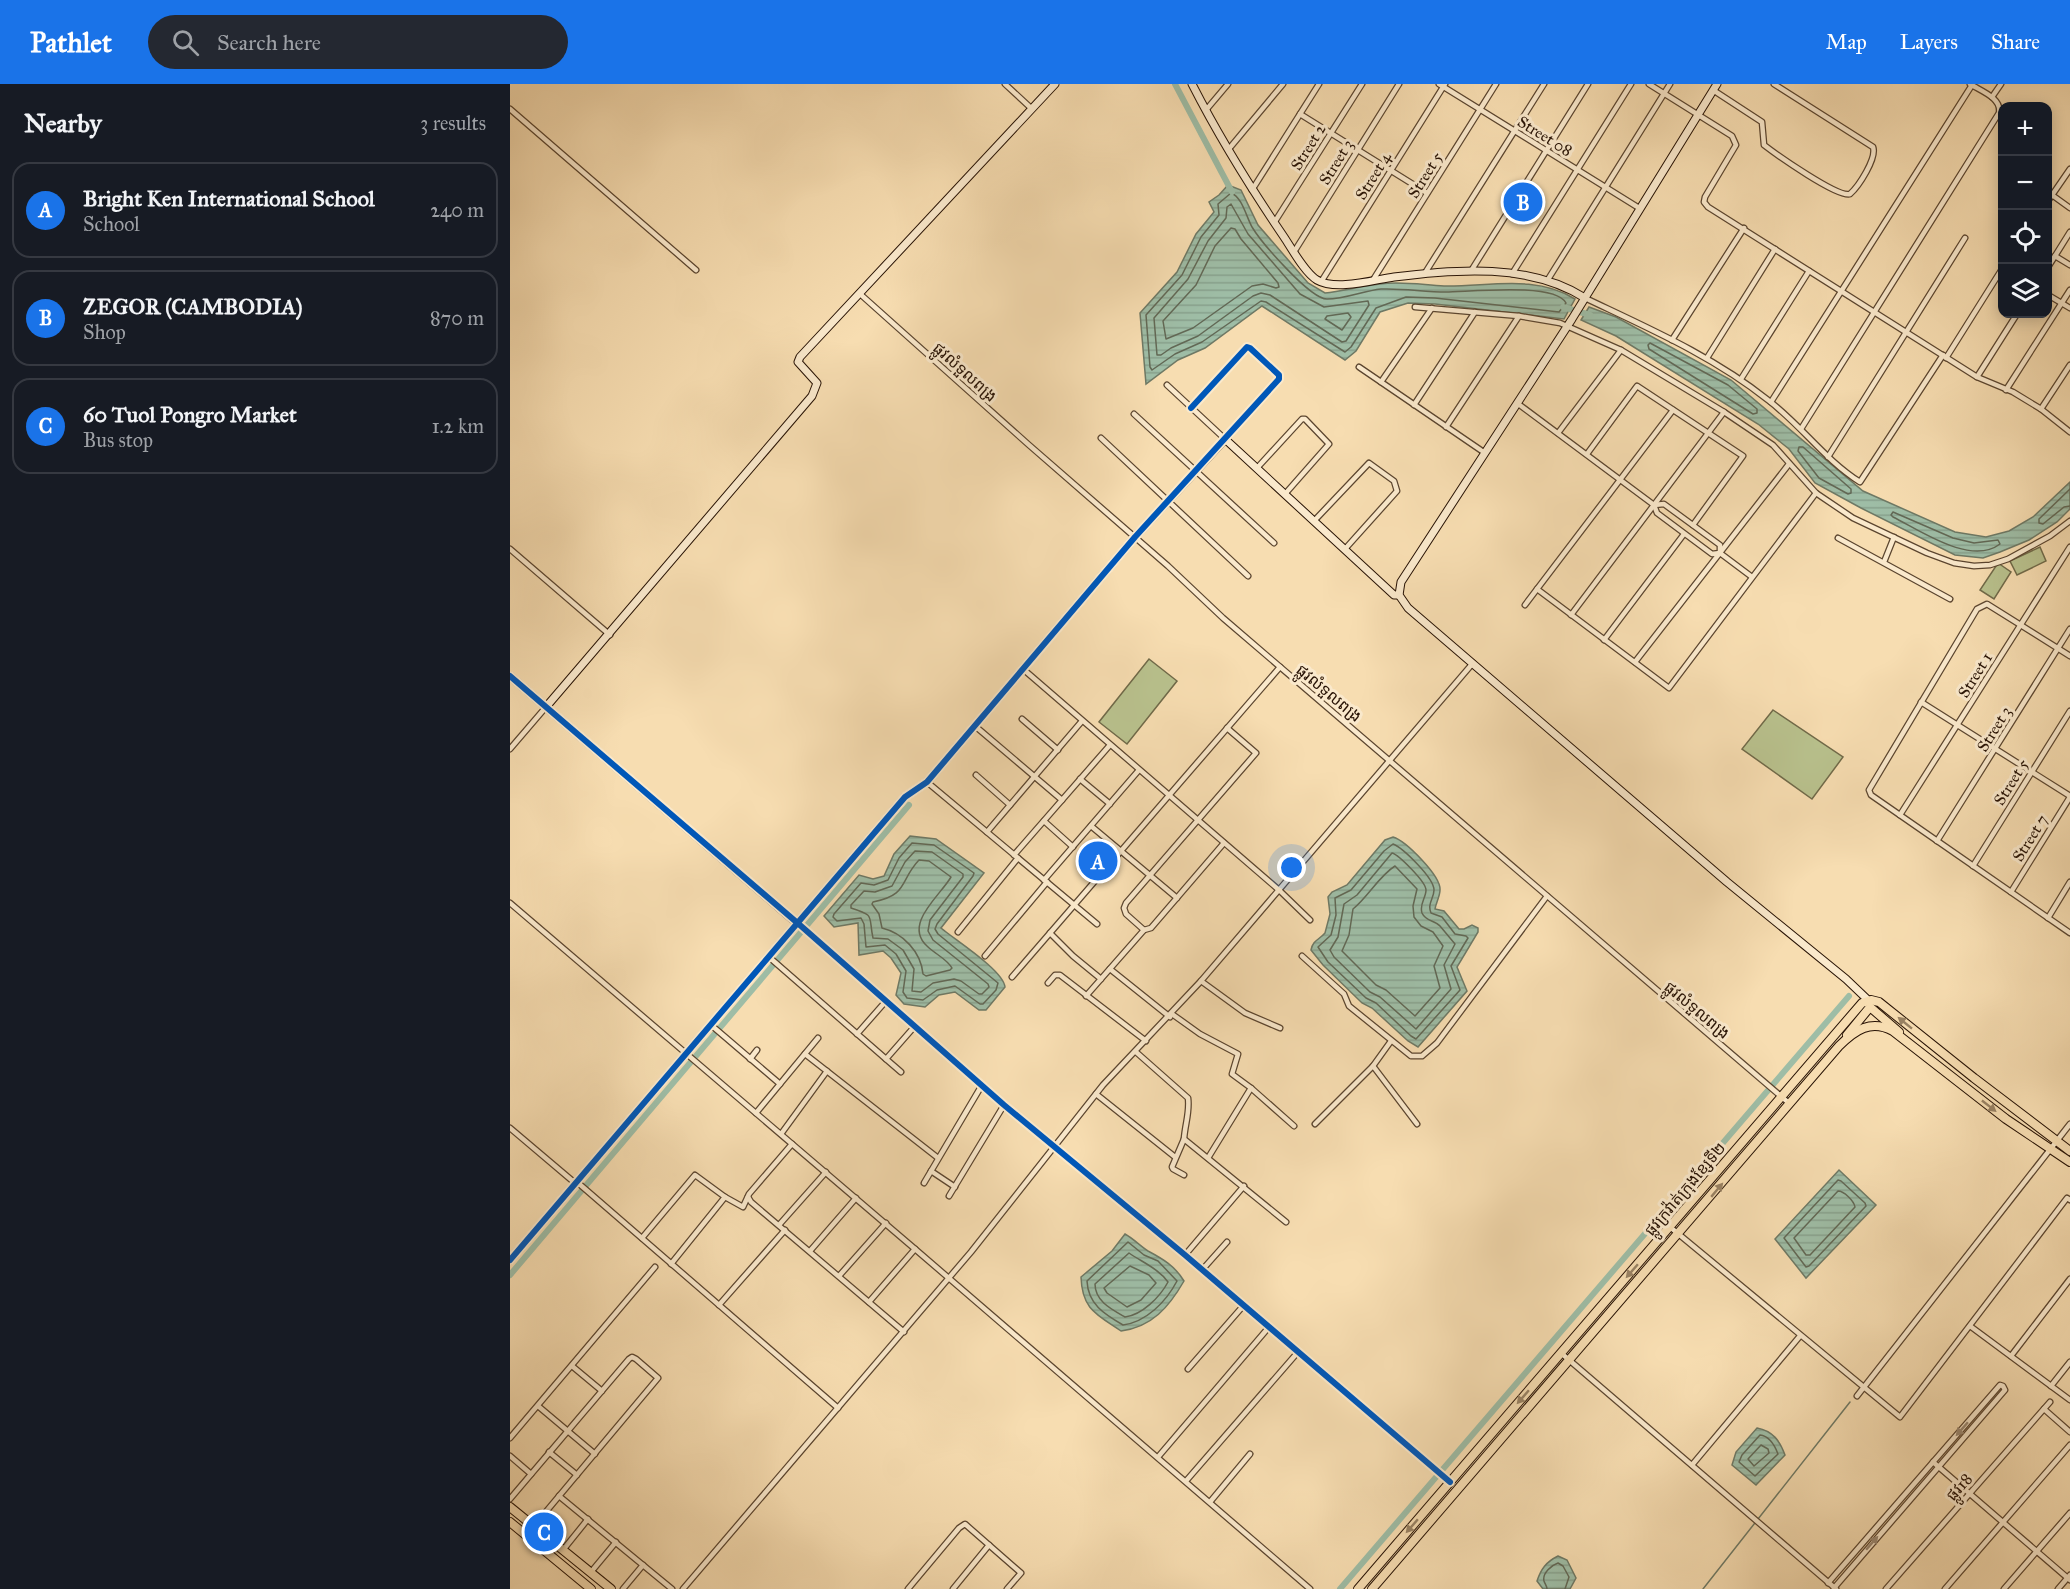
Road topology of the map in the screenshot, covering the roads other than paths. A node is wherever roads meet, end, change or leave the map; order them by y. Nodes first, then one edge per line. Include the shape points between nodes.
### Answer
1 (1005, 84) edge
2 (1055, 84) edge
3 (1192, 84) edge
4 (1228, 84) edge
5 (1283, 84) edge
6 (1319, 84) edge
7 (1362, 84) edge
8 (1399, 84) edge
9 (1496, 84) edge
10 (1544, 84) edge
11 (1588, 84) edge
12 (1631, 84) edge
13 (1649, 84) edge
14 (1670, 84) edge
15 (1774, 84) edge
16 (2001, 84) edge
17 (1442, 85) edge
18 (1971, 85) edge
19 (1715, 87) edge
20 (1664, 93) junction
21 (1992, 98) junction
22 (510, 109) edge
23 (1032, 109) junction
24 (1206, 110) junction
25 (1480, 110) junction
26 (1300, 114) junction
27 (1698, 114) junction
28 (1515, 131) junction
29 (1331, 133) junction
30 (1227, 150) junction
31 (1358, 150) junction
32 (1546, 151) junction
33 (2070, 169) edge
34 (1577, 170) junction
35 (1391, 171) junction
36 (1605, 188) junction
37 (1252, 190) junction
38 (1427, 193) junction
39 (2052, 195) joint
40 (1639, 208) junction
41 (2070, 208) edge
42 (1274, 223) junction
43 (1744, 228) junction
44 (2070, 232) edge
45 (1965, 238) dead end
46 (1775, 249) junction
47 (1294, 252) junction
48 (2055, 256) junction
49 (2050, 264) edge
50 (2070, 265) edge
51 (696, 270) dead end
52 (1471, 271) junction
53 (1809, 271) junction
54 (1425, 273) junction
55 (1512, 274) junction
56 (1998, 275) edge
57 (1373, 279) junction
58 (1321, 282) junction
59 (1547, 282) junction
60 (2070, 290) edge
61 (1841, 291) junction
62 (859, 293) junction
63 (2052, 297) edge
64 (2068, 299) edge
65 (1583, 301) junction
66 (2061, 303) junction
67 (1414, 307) dead end
68 (1432, 308) junction
69 (2070, 308) edge
70 (1475, 312) junction
71 (1874, 312) junction
72 (1519, 316) junction
73 (2014, 318) edge
74 (1570, 323) junction
75 (1907, 332) junction
76 (1672, 340) junction
77 (1621, 350) junction
78 (1944, 357) junction
79 (1707, 358) junction
80 (2070, 364) edge
81 (1359, 367) dead end
82 (1977, 377) junction
83 (1741, 378) junction
84 (1381, 382) junction
85 (1167, 385) dead end
86 (2006, 390) junction
87 (1771, 402) junction
88 (1517, 403) junction
89 (1414, 405) junction
90 (1191, 408) junction
91 (2042, 409) junction
92 (1673, 410) junction
93 (1724, 412) junction
94 (1134, 414) dead end
95 (1446, 427) junction
96 (1801, 429) junction
97 (2070, 432) edge
98 (1558, 433) junction
99 (1708, 433) junction
100 (1101, 438) dead end
101 (1225, 439) junction
102 (1485, 453) junction
103 (1587, 454) junction
104 (1828, 457) junction
105 (1789, 464) junction
106 (1257, 468) junction
107 (1196, 471) junction
108 (1620, 479) junction
109 (1816, 493) junction
110 (1285, 494) junction
111 (1169, 500) junction
112 (1654, 505) junction
113 (2070, 520) edge
114 (1314, 521) junction
115 (1693, 525) junction
116 (1684, 534) junction
117 (1135, 537) junction
118 (1894, 537) junction
119 (1838, 538) dead end
120 (1274, 543) dead end
121 (2070, 547) edge
122 (510, 549) edge
123 (1345, 549) junction
124 (1720, 553) junction
125 (1884, 561) junction
126 (1248, 576) dead end
127 (1752, 577) junction
128 (1537, 589) junction
129 (1399, 595) junction
130 (1950, 599) dead end
131 (1525, 604) dead end
132 (1571, 615) junction
133 (2020, 625) junction
134 (2070, 629) edge
135 (610, 635) junction
136 (1604, 640) junction
137 (2057, 648) junction
138 (2070, 656) edge
139 (1635, 662) junction
140 (1473, 663) junction
141 (1280, 667) junction
142 (1023, 669) junction
143 (510, 676) edge
144 (1920, 702) junction
145 (546, 707) junction
146 (2070, 711) edge
147 (1022, 719) dead end
148 (1082, 721) junction
149 (1958, 725) junction
150 (975, 726) junction
151 (1227, 728) junction
152 (1110, 745) junction
153 (510, 749) edge
154 (1996, 749) junction
155 (1058, 750) junction
156 (1390, 760) junction
157 (1139, 770) junction
158 (2032, 772) junction
159 (976, 775) dead end
160 (1035, 776) junction
161 (1080, 779) junction
162 (927, 782) junction
163 (1168, 795) junction
164 (2070, 796) edge
165 (1062, 800) junction
166 (1110, 804) junction
167 (1010, 805) junction
168 (1900, 815) junction
169 (1197, 820) junction
170 (1044, 821) junction
171 (1091, 826) junction
172 (987, 832) junction
173 (1937, 841) junction
174 (1224, 843) junction
175 (1073, 847) junction
176 (1121, 851) junction
177 (1016, 856) junction
178 (1973, 866) junction
179 (1150, 876) junction
180 (1046, 881) junction
181 (2070, 882) edge
182 (1279, 890) junction
183 (2011, 892) junction
184 (1547, 896) junction
185 (1177, 898) junction
186 (510, 903) edge
187 (1074, 905) junction
188 (2048, 918) junction
189 (1310, 920) dead end
190 (1096, 924) dead end
191 (799, 925) junction
192 (1144, 930) junction
193 (958, 932) dead end
194 (1050, 933) junction
195 (2070, 933) edge
196 (985, 956) dead end
197 (1302, 956) dead end
198 (770, 958) junction
199 (1110, 969) junction
200 (1012, 977) dead end
201 (1101, 979) junction
202 (1201, 981) junction
203 (1048, 983) dead end
204 (1086, 996) junction
205 (886, 1001) junction
206 (1869, 1003) junction
207 (1171, 1015) junction
208 (712, 1026) junction
209 (915, 1026) junction
210 (1280, 1028) dead end
211 (857, 1034) junction
212 (818, 1038) dead end
213 (1904, 1038) junction
214 (1146, 1041) junction
215 (1391, 1041) junction
216 (1839, 1046) junction
217 (757, 1050) dead end
218 (1136, 1052) junction
219 (805, 1054) junction
220 (688, 1055) junction
221 (750, 1059) junction
222 (886, 1059) junction
223 (1373, 1066) junction
224 (827, 1071) junction
225 (901, 1072) dead end
226 (780, 1084) junction
227 (982, 1085) junction
228 (1251, 1088) junction
229 (1096, 1094) junction
230 (1781, 1096) junction
231 (1790, 1104) junction
232 (1004, 1105) junction
233 (756, 1113) junction
234 (1315, 1124) dead end
235 (1417, 1124) dead end
236 (2070, 1124) edge
237 (1294, 1126) dead end
238 (510, 1128) edge
239 (781, 1134) junction
240 (1184, 1139) junction
241 (2056, 1141) junction
242 (792, 1143) junction
243 (1054, 1146) junction
244 (2051, 1148) junction
245 (2070, 1151) edge
246 (1175, 1157) junction
247 (938, 1158) junction
248 (1208, 1158) junction
249 (2070, 1162) edge
250 (931, 1171) junction
251 (826, 1172) junction
252 (1184, 1175) dead end
253 (924, 1183) dead end
254 (579, 1184) junction
255 (955, 1186) junction
256 (1244, 1186) junction
257 (949, 1196) dead end
258 (725, 1197) junction
259 (748, 1197) junction
260 (856, 1198) junction
261 (2070, 1200) edge
262 (1286, 1222) dead end
263 (886, 1223) junction
264 (779, 1225) junction
265 (1670, 1227) junction
266 (785, 1230) junction
267 (1678, 1234) junction
268 (642, 1238) junction
269 (1227, 1242) dead end
270 (915, 1249) junction
271 (810, 1251) junction
272 (1185, 1255) junction
273 (510, 1260) edge
274 (671, 1263) junction
275 (655, 1267) dead end
276 (1202, 1270) junction
277 (839, 1276) junction
278 (949, 1278) junction
279 (2070, 1279) edge
280 (869, 1302) junction
281 (719, 1305) junction
282 (1244, 1305) junction
283 (1970, 1326) junction
284 (1269, 1327) junction
285 (904, 1332) junction
286 (1800, 1336) junction
287 (1298, 1352) junction
288 (1561, 1353) junction
289 (2011, 1356) junction
290 (1569, 1360) junction
291 (2070, 1362) edge
292 (572, 1366) junction
293 (1188, 1369) dead end
294 (2051, 1386) junction
295 (1863, 1388) junction
296 (602, 1391) junction
297 (1857, 1396) dead end
298 (2070, 1400) edge
299 (2050, 1402) dead end
300 (538, 1406) junction
301 (838, 1408) junction
302 (2044, 1409) junction
303 (567, 1431) junction
304 (2070, 1432) edge
305 (510, 1438) edge
306 (2070, 1445) edge
307 (549, 1452) junction
308 (595, 1454) junction
309 (1250, 1454) dead end
310 (510, 1456) edge
311 (1158, 1457) junction
312 (1933, 1462) junction
313 (1692, 1465) junction
314 (1938, 1467) junction
315 (531, 1474) junction
316 (577, 1475) junction
317 (1448, 1480) junction
318 (1186, 1481) junction
319 (1458, 1489) junction
320 (1969, 1493) junction
321 (560, 1496) junction
322 (510, 1499) edge
323 (1210, 1502) junction
324 (510, 1507) edge
325 (2070, 1513) edge
326 (588, 1519) junction
327 (510, 1522) edge
328 (1881, 1522) junction
329 (2003, 1522) junction
330 (534, 1526) junction
331 (1886, 1527) junction
332 (616, 1542) junction
333 (989, 1545) junction
334 (563, 1550) junction
335 (2037, 1551) junction
336 (643, 1565) junction
337 (591, 1573) junction
338 (2069, 1578) edge
339 (1828, 1582) junction
340 (1835, 1588) edge
341 (591, 1589) edge
342 (610, 1589) edge
343 (623, 1589) edge
344 (672, 1589) edge
345 (683, 1589) edge
346 (908, 1589) edge
347 (953, 1589) edge
348 (1007, 1589) edge
349 (1310, 1589) edge
350 (1358, 1589) edge
351 (1372, 1589) edge
352 (1886, 1589) edge
353 (1945, 1589) edge
354 (2004, 1589) edge
355 (2058, 1589) edge

1 - 23 street
2 - 23 street
3 - 24 street
4 - 24 street
5 - 30 street
6 - 26 street
7 - 29 street, Street 2
8 - 31 street, Street 3
9 - 25 street, Street 5
10 - 28 street
11 - 32 street
12 - 34 street
13 - 20 street
14 - 20 street
15 - 19 street via 1873,147 1870,162 1850,194 1843,195 1826,186 1764,145 1762,122
16 - 21 street
17 - 25 street, Street 08
17 - 35 street, Street 4
18 - 21 street
18 - 61 street
19 - 27 street
20 - 27 street
20 - 36 street
21 - 71 street via 1999,104 1999,113
22 - 51 street
23 - 62 street
24 - 30 street
25 - 28 street, Street 08
25 - 38 street, Street 5
26 - 29 street
26 - 37 street
27 - 40 street
27 - 43 street via 1736,142 1704,202
28 - 32 street, Street 08
28 - 54 street
29 - 31 street
29 - 42 street, Street 2
30 - 37 street
31 - 35 street
31 - 47 street, Street 3
32 - 34 street, Street 08
32 - 52 street
33 - 39 street
34 - 36 street, Street 08
34 - 55 street
35 - 38 street
35 - 58 street, Street 4
36 - 40 street, Street 08
36 - 59 street
37 - 42 street
38 - 57 street, Street 5
39 - 41 street
40 - 65 street
42 - 47 street
43 - 46 street
43 - 76 street
44 - 48 street
45 - 75 street
46 - 53 street
46 - 79 street
47 - 58 street
48 - 49 street
48 - 50 street
52 - 54 street
52 - 55 street
53 - 61 street
53 - 83 street
54 - 57 street
55 - 59 street
56 - 78 street
57 - 58 street via 1346,284
59 - 65 street via 1573,291
60 - 64 street
61 - 71 street
61 - 87 street
62 - 117 street, ផ្លូវលំទួលពង្រ
62 - 135 street via 798,358 817,383 812,396
63 - 66 street
64 - 66 street
65 - 74 street
65 - 76 street
66 - 69 street
66 - 86 street
67 - 68 street
68 - 70 street
68 - 84 street
70 - 72 street
70 - 89 street
71 - 75 street
71 - 96 street
72 - 74 street
72 - 95 street
73 - 82 street
74 - 77 street
74 - 88 street
75 - 78 street
75 - 104 street
76 - 79 street
77 - 93 street
77 - 98 street
78 - 82 street
78 - 104 street via 1862,482
79 - 83 street
80 - 91 street
81 - 84 street
82 - 86 street
83 - 87 street
84 - 89 street
85 - 90 street
86 - 91 street
87 - 96 street
88 - 98 street
88 - 102 street
89 - 95 street
90 - 101 street
90 - 101 street via 1250,348 1280,377
91 - 97 street
92 - 99 street
92 - 103 street via 1637,386
92 - 108 street
93 - 99 street
93 - 105 street via 1773,445
94 - 107 street
95 - 102 street
96 - 104 street
98 - 103 street
99 - 112 street
99 - 115 street via 1743,456
100 - 111 street
101 - 106 street
101 - 107 street
102 - 129 street via 1401,582
103 - 108 street
105 - 109 street
105 - 124 street
106 - 110 street
106 - 110 street via 1303,418 1329,442
107 - 111 street
107 - 120 street
108 - 112 street
108 - 128 street
109 - 118 street via 1853,518
109 - 127 street
110 - 114 street
111 - 117 street
111 - 126 street
112 - 115 street via 1664,504
112 - 116 street via 1657,513
112 - 132 street
113 - 118 street via 2026,550 1990,565 1954,563
114 - 123 street
114 - 123 street via 1367,464 1394,481 1397,491
115 - 124 street via 1720,545
116 - 124 street via 1712,554
116 - 136 street
117 - 141 street, ផ្លូវលំទួលពង្រ
117 - 142 street
118 - 125 street
119 - 125 street
121 - 133 street, Street 1
122 - 135 street
123 - 129 street via 1394,595
124 - 127 street
124 - 139 street
125 - 130 street
127 - 139 street via 1669,688
128 - 131 street
128 - 132 street
129 - 140 street via 1408,608
132 - 136 street
133 - 137 street
133 - 144 street via 1987,604 1977,609
133 - 149 street, Street 1
134 - 137 street, Street 3
135 - 145 street
136 - 139 street
137 - 138 street
137 - 154 street, Street 3
140 - 156 street
140 - 206 street via 1867,997
141 - 151 street
141 - 156 street, ផ្លូវលំទួលពង្រ
142 - 148 street
142 - 150 street
143 - 145 street
144 - 149 street
144 - 168 street via 1869,790
145 - 153 street
145 - 191 street
146 - 158 street, Street 5
147 - 155 street
148 - 152 street
148 - 155 street
149 - 154 street
149 - 168 street, Street 1
150 - 160 street
150 - 162 street
151 - 163 street
151 - 169 street via 1256,753
152 - 157 street
152 - 161 street
154 - 158 street
154 - 173 street, Street 3
155 - 160 street
156 - 182 street
156 - 184 street, ផ្លូវលំទួលពង្រ
157 - 163 street
157 - 166 street
158 - 164 street
158 - 178 street, Street 5
159 - 167 street
160 - 165 street
160 - 167 street
161 - 165 street
161 - 166 street
162 - 172 street
162 - 191 street via 905,797
163 - 169 street
163 - 176 street
164 - 183 street, Street 7
165 - 170 street
166 - 171 street
167 - 172 street
168 - 173 street
169 - 174 street
169 - 179 street
170 - 175 street
170 - 177 street
171 - 175 street
171 - 176 street
172 - 177 street
173 - 178 street
174 - 182 street
174 - 185 street
175 - 180 street
176 - 179 street
176 - 187 street
177 - 180 street
177 - 193 street
178 - 183 street
179 - 185 street
179 - 192 street via 1124,908
180 - 187 street
180 - 196 street
181 - 188 street
182 - 189 street
182 - 202 street
183 - 188 street
184 - 215 street via 1427,1053 1411,1056
184 - 230 street, ផ្លូវលំទួលពង្រ
185 - 192 street via 1151,928
186 - 220 street
187 - 190 street
187 - 194 street
188 - 195 street
191 - 198 street
191 - 205 street
192 - 199 street
194 - 200 street
194 - 201 street
197 - 215 street via 1344,994 1349,1006
198 - 208 street
198 - 211 street
199 - 201 street
199 - 207 street
201 - 204 street
202 - 207 street
202 - 210 street via 1245,1013
203 - 204 street via 1057,974
204 - 214 street
205 - 209 street
205 - 211 street
206 - 213 main road
206 - 216 main road
206 - 230 main road, ផ្លូវក្រវ៉ាត់ក្រុងខ្សែទី២ via 1858,1007
241 -> 206 main road via 1879,1002
207 - 214 street
207 - 228 street via 1238,1054 1232,1074
208 - 220 street
208 - 221 street
209 - 222 street
209 - 227 street
211 - 222 street
212 - 219 street
213 - 216 main road, ផ្លូវក្រវ៉ាត់ក្រុងខ្សែទី២ via 1882,1026 1870,1026 1858,1029
213 -> 244 main road, ផ្លូវក្រវ៉ាត់ក្រុងខ្សែទី២ via 2006,1119
214 - 218 street
215 - 223 street
216 - 231 main road, ផ្លូវក្រវ៉ាត់ក្រុងខ្សែទី២
217 - 221 street
218 - 229 street
218 - 240 street via 1188,1098
219 - 224 street
219 - 226 street
220 - 233 street
220 - 254 street
221 - 226 street
222 - 225 street
223 - 234 street
223 - 235 street
224 - 239 street
224 - 247 street
226 - 233 street
227 - 232 street
227 - 247 street
228 - 237 street
228 - 248 street
229 - 243 street
229 - 246 street
230 - 231 street, ផ្លូវលំទួលពង្រ
230 - 265 main road, ផ្លូវក្រវ៉ាត់ក្រុងខ្សែទី២
267 -> 231 main road, ផ្លូវក្រវ៉ាត់ក្រុងខ្សែទី២
232 - 243 street
232 - 255 street
233 - 239 street
236 - 241 street
238 - 254 street
239 - 242 street
240 - 246 street
240 - 248 street
241 - 244 street
241 - 245 main road
242 - 251 street
242 - 259 street
243 - 272 street
243 - 278 street
244 - 249 main road, ផ្លូវក្រវ៉ាត់ក្រុងខ្សែទី២
244 - 295 street
246 - 252 street via 1172,1168
247 - 250 street
248 - 256 street
250 - 253 street
250 - 255 street
251 - 260 street
251 - 264 street
254 - 268 street
254 - 273 street
255 - 257 street
256 - 262 street
256 - 272 street
258 - 259 street via 743,1207
258 - 268 street via 695,1175
258 - 274 street
259 - 264 street
260 - 263 street
260 - 271 street
261 - 283 street via 2067,1198
263 - 270 street
263 - 277 street
264 - 266 street
265 - 267 street
265 -> 288 main road, ផ្លូវក្រវ៉ាត់ក្រុងខ្សែទី២
266 - 271 street
266 - 281 street
267 - 286 street
267 - 290 main road, ផ្លូវក្រវ៉ាត់ក្រុងខ្សែទី២
268 - 274 street
269 - 276 street
270 - 278 street
270 - 280 street
271 - 277 street
272 - 276 street
274 - 281 street
275 - 292 street
276 - 282 street
277 - 280 street
278 - 285 street
278 - 311 street
279 - 289 street
280 - 285 street
281 - 301 street
282 - 284 street
282 - 293 street
283 - 289 street
283 - 295 street via 1900,1417
284 - 287 street
284 - 311 street
285 - 301 street
286 - 295 street
286 - 313 street
287 - 317 street
287 - 318 street
288 - 290 street
288 -> 317 main road, ផ្លូវក្រវ៉ាត់ក្រុងខ្សែទី២
289 - 294 street
290 - 313 street
290 - 319 main road, ផ្លូវក្រវ៉ាត់ក្រុងខ្សែទី២
291 - 294 street
292 - 296 street
292 - 300 street
294 - 298 street
295 - 297 street
296 - 303 street
296 - 308 street via 632,1357 658,1378
299 - 302 street, ផ្លូវ18
300 - 303 street
300 - 305 street
301 - 345 street
302 - 304 street
302 - 320 street, ផ្លូវ18
303 - 307 street
303 - 308 street
306 - 329 street
307 - 315 street
307 - 316 street
308 - 316 street
309 - 323 street
310 - 315 street
311 - 318 street
312 - 314 street
314 -> 312 street via 2005,1390 2003,1386
312 - 328 street
313 - 339 street
314 - 320 street
314 - 331 street
315 - 322 street
316 - 321 street
317 - 319 main road
317 -> 350 main road, ផ្លូវក្រវ៉ាត់ក្រុងខ្សែទី២
318 - 323 street
319 - 351 main road, ផ្លូវក្រវ៉ាត់ក្រុងខ្សែទី២
320 - 329 street
320 - 352 street, ផ្លូវ18
321 - 326 street
321 - 330 street
323 - 349 street
324 - 330 main road
325 - 335 street
326 - 332 street
326 - 334 street
327 - 341 main road
328 - 331 street
328 - 339 street
329 - 335 street
329 - 353 street
330 - 334 main road
340 -> 331 street
332 - 336 street
332 - 337 street
333 - 346 street via 962,1525
333 - 347 street
333 - 348 street via 1021,1573
334 - 337 main road
335 - 338 street
335 - 354 street
336 - 343 street
336 - 344 street
337 - 342 main road
338 - 355 street
339 - 340 street

